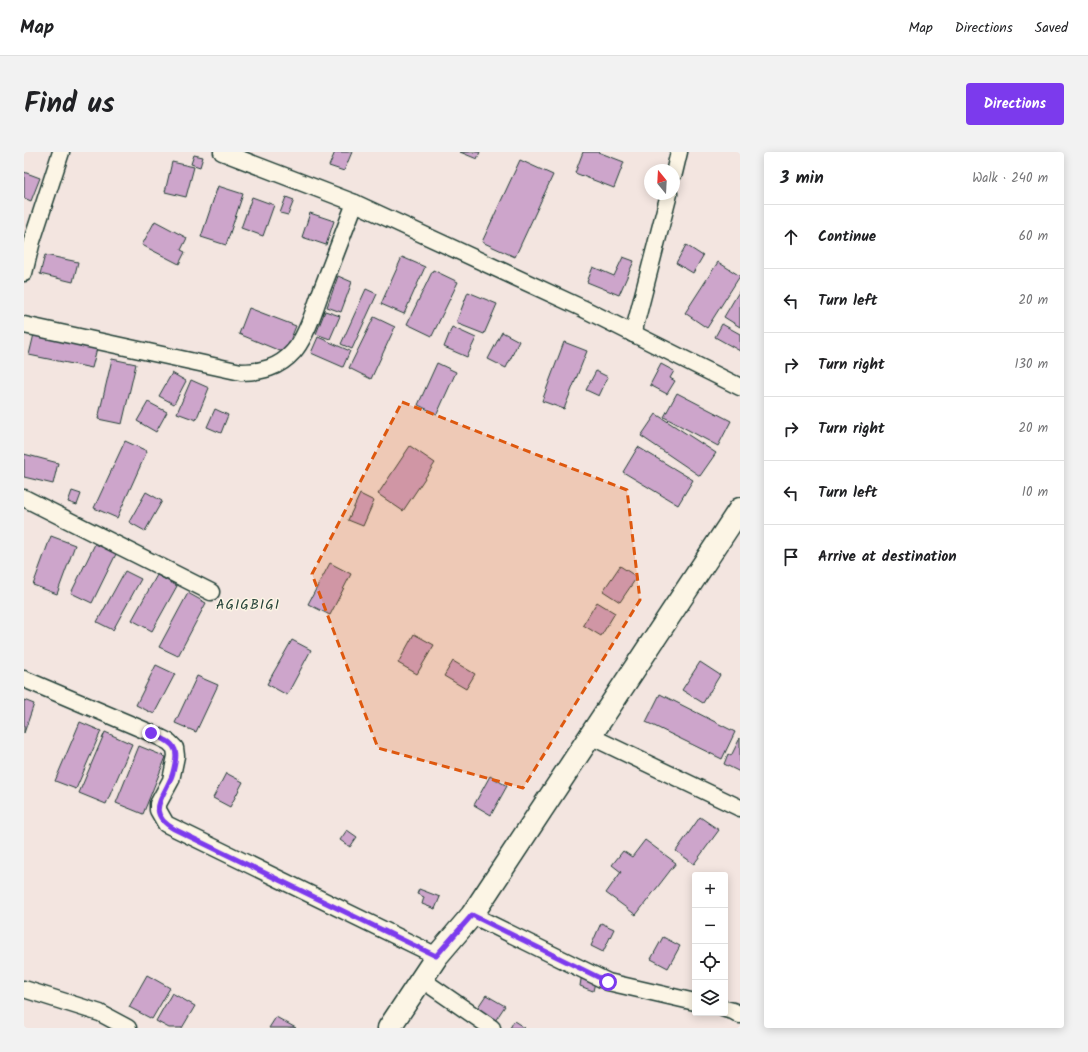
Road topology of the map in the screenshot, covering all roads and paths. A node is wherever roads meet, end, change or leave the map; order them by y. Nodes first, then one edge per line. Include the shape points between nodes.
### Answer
1 (60, 152) edge
2 (222, 152) edge
3 (679, 152) edge
4 (676, 164) edge
5 (668, 200) edge
6 (355, 203) junction
7 (24, 273) edge
8 (24, 325) edge
9 (633, 334) junction
10 (740, 388) edge
11 (24, 498) edge
12 (740, 510) edge
13 (211, 592) dead end
14 (24, 679) edge
15 (590, 736) junction
16 (740, 808) edge
17 (472, 915) junction
18 (436, 956) junction
19 (421, 979) junction
20 (24, 989) edge
21 (692, 1001) edge
22 (728, 1010) edge
23 (740, 1015) edge
24 (128, 1028) edge
25 (389, 1028) edge
26 (492, 1028) edge

1 - 7 street
2 - 6 street
3 - 4 street
5 - 9 street
6 - 8 street via 308,327 294,352 282,362 267,369 241,372
6 - 9 street
9 - 10 street
11 - 13 street
12 - 15 main road
14 - 18 street via 151,733 175,748 171,780 158,804 158,810 166,824
15 - 16 street
15 - 17 main road
17 - 18 main road
17 - 21 street via 608,982
18 - 19 main road
19 - 25 main road
19 - 26 street
20 - 24 street via 100,1013
22 - 23 street

